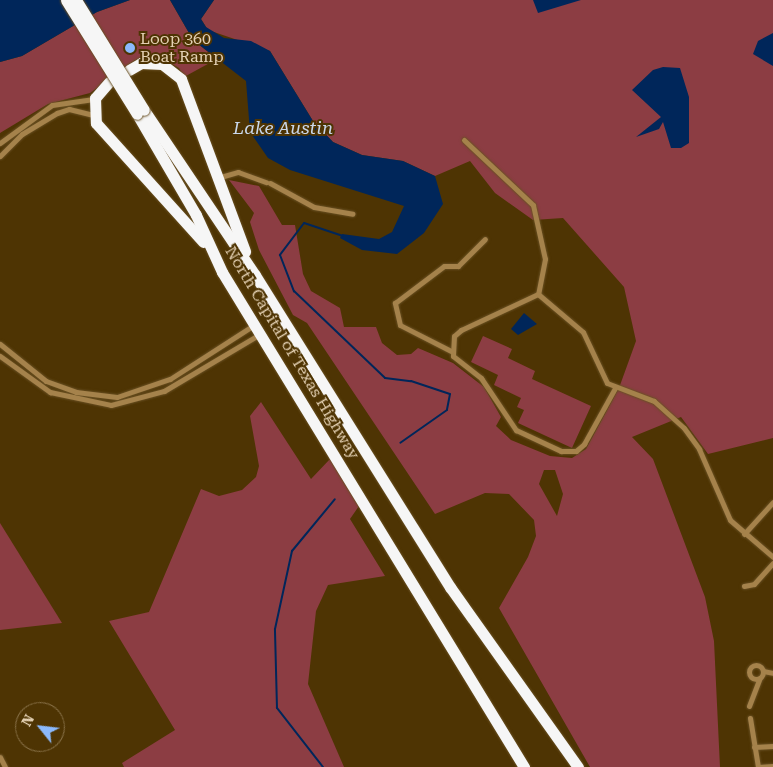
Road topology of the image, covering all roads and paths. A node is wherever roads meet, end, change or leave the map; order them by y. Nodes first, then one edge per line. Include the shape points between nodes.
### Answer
1 (66, 0) edge
2 (76, 0) edge
3 (129, 70) dead end
4 (109, 82) dead end
5 (95, 98) junction
6 (141, 112) junction
7 (93, 115) junction
8 (464, 140) dead end
9 (0, 143) edge
10 (0, 156) edge
11 (216, 178) junction
12 (352, 214) dead end
13 (485, 239) dead end
14 (217, 262) junction
15 (255, 275) junction
16 (538, 294) junction
17 (257, 329) junction
18 (0, 344) edge
19 (452, 351) junction
20 (0, 356) edge
21 (170, 379) junction
22 (174, 386) junction
23 (615, 388) junction
24 (76, 392) junction
25 (74, 400) junction
26 (773, 502) edge
27 (744, 534) junction
28 (773, 557) edge
29 (773, 563) edge
30 (744, 586) dead end
31 (763, 671) junction
32 (773, 673) edge
33 (760, 678) junction
34 (749, 706) dead end
35 (750, 718) dead end
36 (773, 746) edge
37 (754, 747) junction
38 (0, 757) edge
39 (773, 766) edge
40 (5, 767) edge
41 (524, 767) edge
42 (578, 767) edge
43 (758, 767) edge

1 - 6 highway, North Capital of Texas Highway, bridge
2 - 6 highway, North Capital of Texas Highway, bridge
3 - 11 highway via 142,64 162,64 181,79
4 - 5 highway
5 - 7 highway
5 - 9 street via 52,104
6 - 14 highway, North Capital of Texas Highway via 196,214
6 - 15 highway, North Capital of Texas Highway
7 - 10 street via 70,109 57,113 22,134
7 - 14 highway via 100,130 160,190
8 - 16 street via 533,205 546,249
11 - 12 street via 238,172 268,182 314,207
11 - 15 highway
13 - 19 street via 458,266 444,266 395,303 400,325
14 - 17 highway, North Capital of Texas Highway
15 - 42 highway, North Capital of Texas Highway via 450,587
16 - 19 street via 475,320 454,336
16 - 23 street via 583,332 601,376
17 - 21 street
17 - 22 street
17 - 41 highway, North Capital of Texas Highway
18 - 24 street via 32,372
19 - 23 street via 481,378 516,430 561,451 576,451 584,444
20 - 25 street via 29,380
21 - 22 street
21 - 24 street via 117,397
22 - 25 street via 116,404
23 - 27 street via 654,401 684,428 699,449 723,510
24 - 25 street
26 - 27 street
27 - 28 street
29 - 30 street via 754,584
31 - 32 street
31 - 33 street
31 - 33 street via 757,664 749,669 751,678
33 - 34 street
35 - 37 street
36 - 37 street
37 - 43 street
38 - 40 street
39 - 43 street

